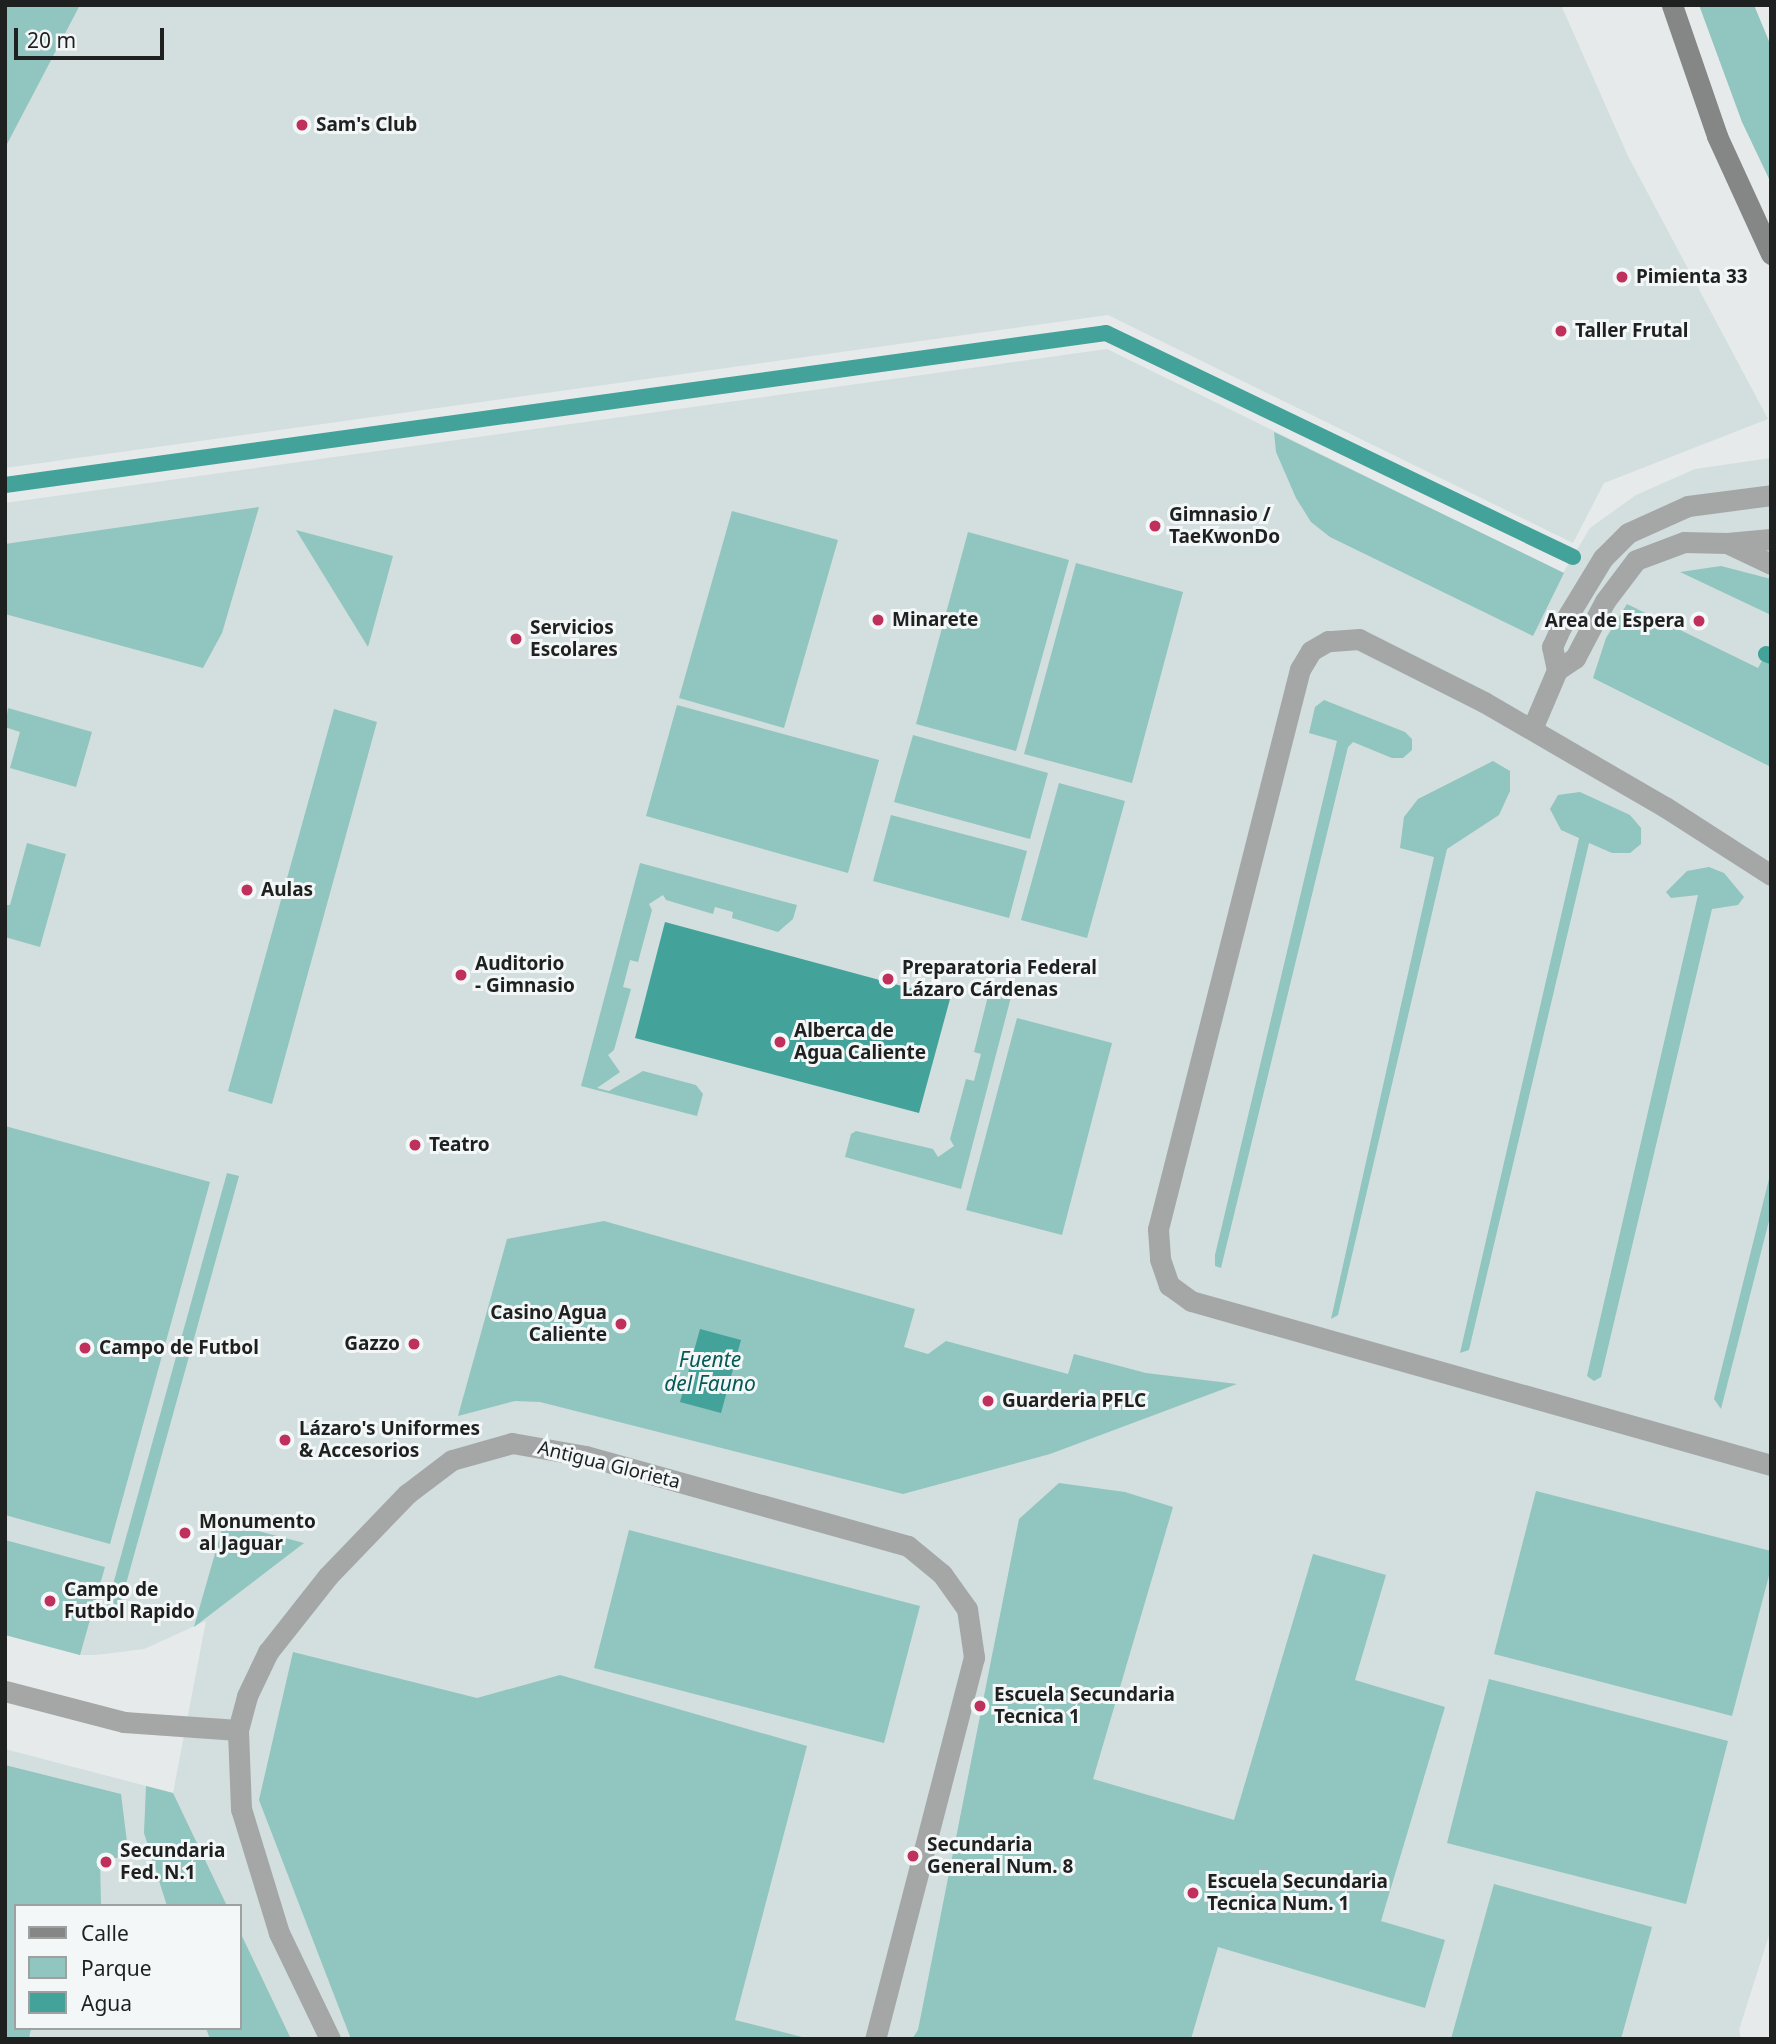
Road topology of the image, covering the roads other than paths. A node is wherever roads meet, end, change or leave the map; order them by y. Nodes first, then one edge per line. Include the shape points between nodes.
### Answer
1 (1672, 5) edge
2 (1771, 254) edge
3 (1771, 495) edge
4 (1771, 539) edge
5 (1727, 543) junction
6 (1771, 564) edge
7 (1557, 670) junction
8 (1532, 729) junction
9 (1771, 875) edge
10 (1771, 1465) edge
11 (5, 1691) edge
12 (238, 1730) junction
13 (330, 2039) edge
14 (875, 2039) edge

1 - 2 main road via 1717,136
3 - 7 street via 1688,506 1628,533 1603,558 1560,627 1552,647
4 - 5 street
5 - 6 street
5 - 7 street via 1684,542 1636,560 1611,591 1575,658
7 - 8 street
8 - 9 street
8 - 10 street via 1359,639 1341,638 1311,651 1300,669 1158,1229 1160,1259 1170,1285 1191,1301
11 - 12 street via 124,1722
12 - 13 street, Antigua Glorieta via 245,1822 279,1933
12 - 14 street, Antigua Glorieta via 247,1696 268,1652 328,1576 407,1494 452,1460 512,1443 586,1456 908,1546 942,1574 967,1609 974,1657

